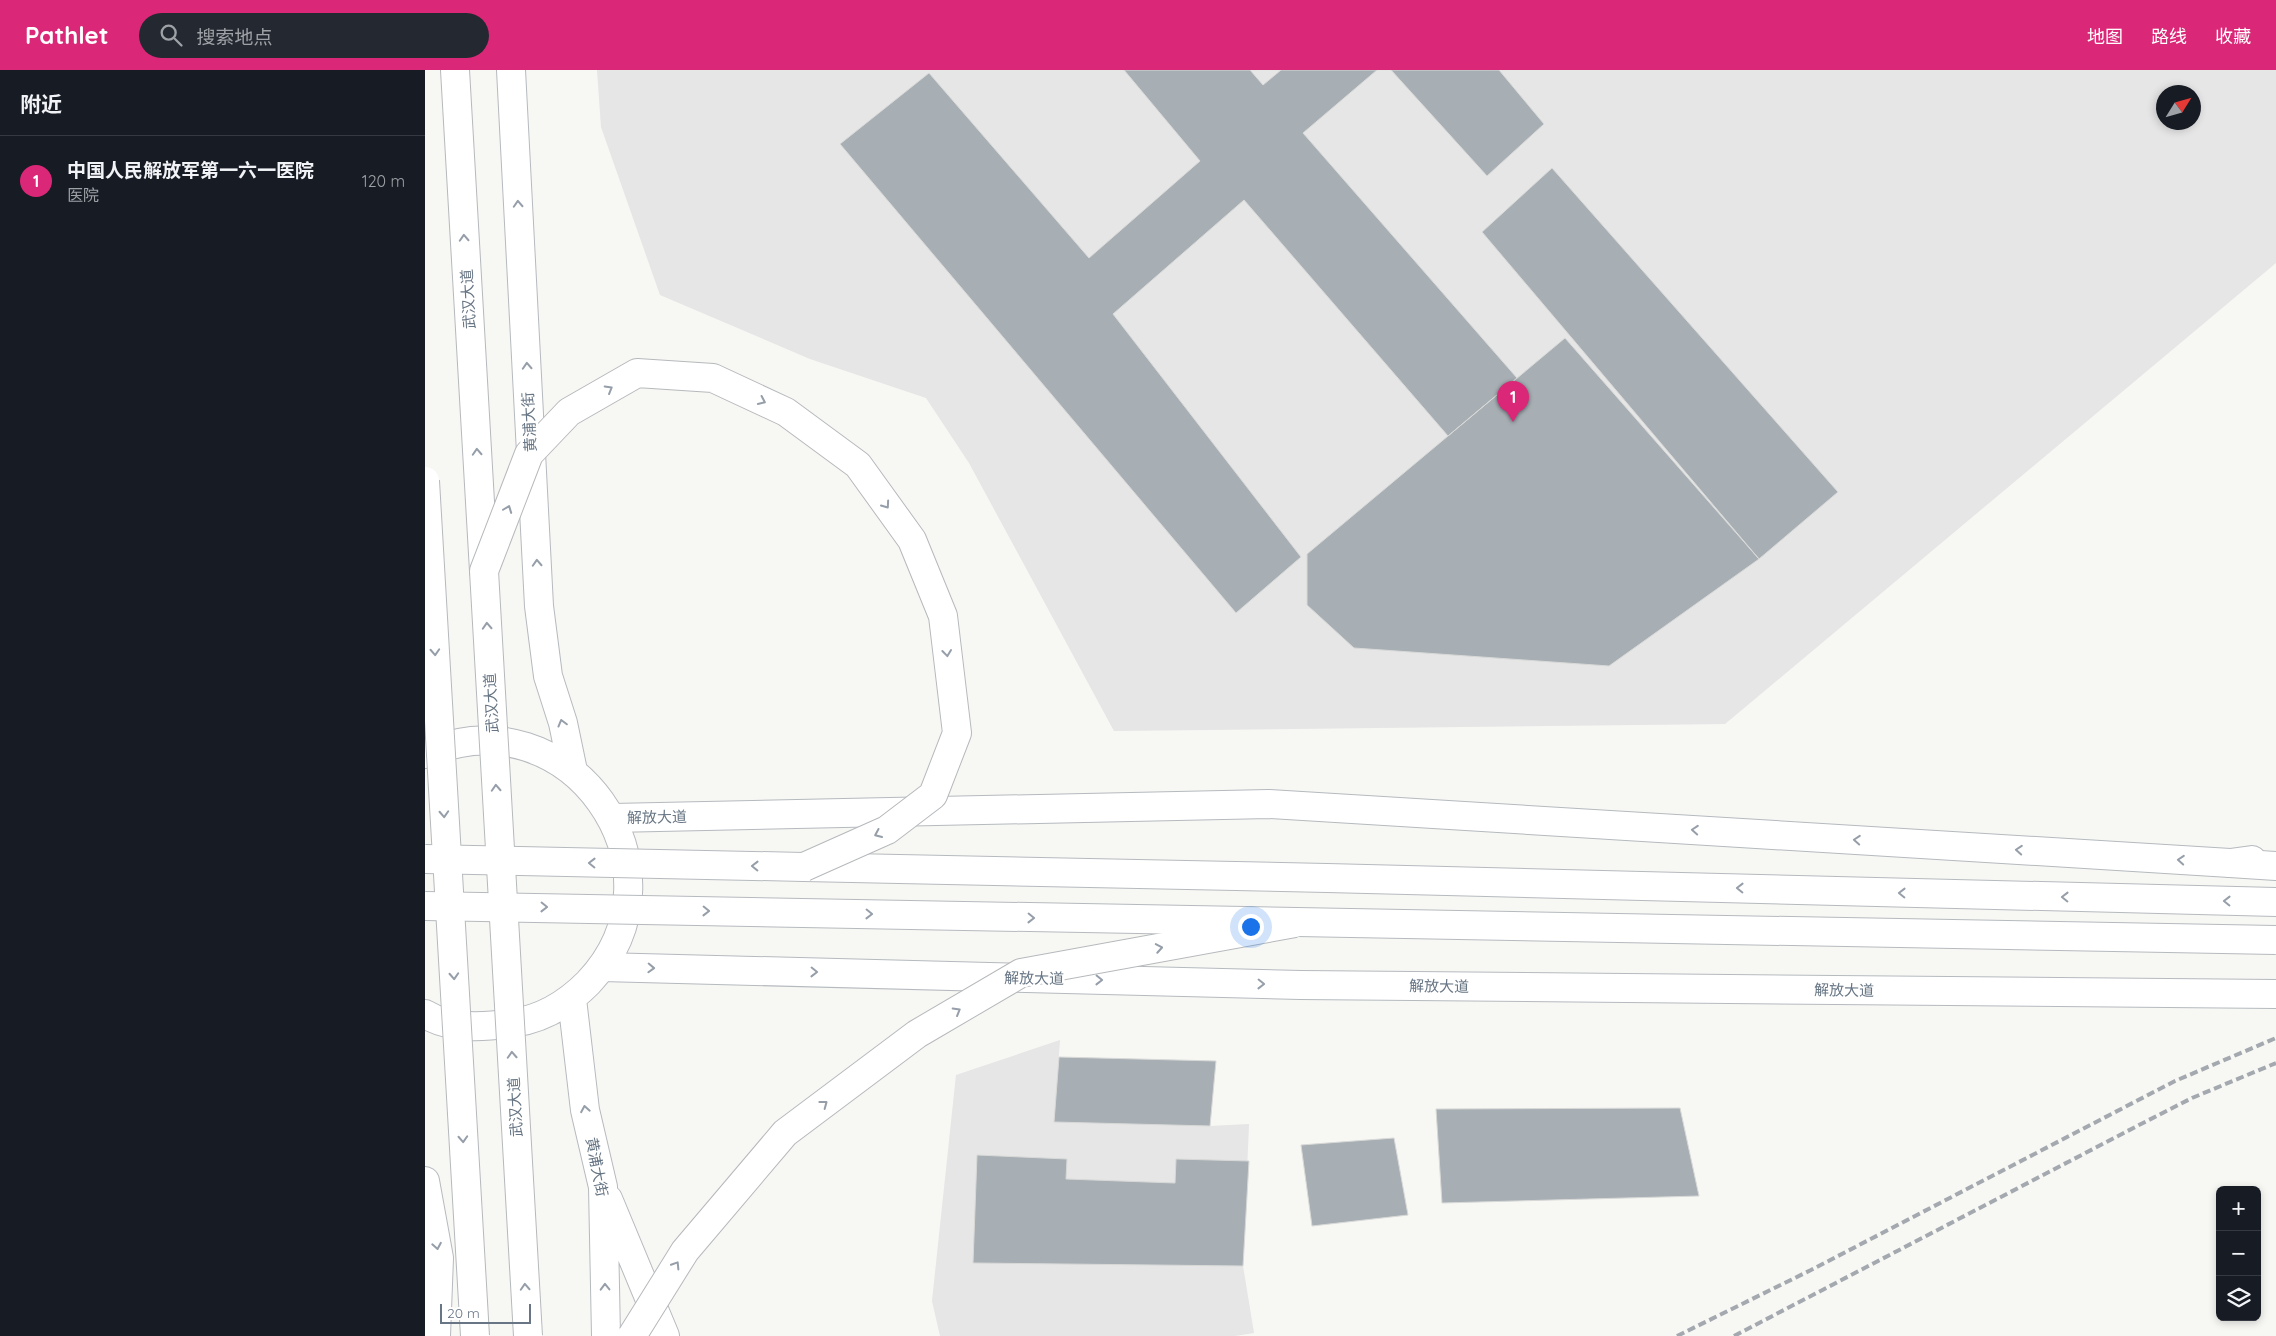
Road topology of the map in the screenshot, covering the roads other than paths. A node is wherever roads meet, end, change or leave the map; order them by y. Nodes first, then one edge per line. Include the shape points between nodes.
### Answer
1 (455, 70) edge
2 (511, 70) edge
3 (425, 481) edge
4 (426, 527) edge
5 (484, 571) junction
6 (425, 754) edge
7 (573, 771) junction
8 (612, 818) junction
9 (2276, 857) edge
10 (425, 859) edge
11 (2230, 863) junction
12 (2276, 866) edge
13 (803, 867) junction
14 (2276, 902) edge
15 (425, 906) edge
16 (1295, 924) junction
17 (2276, 940) edge
18 (602, 967) junction
19 (2276, 994) edge
20 (572, 998) junction
21 (425, 1014) edge
22 (425, 1181) edge
23 (603, 1187) junction
24 (437, 1336) edge
25 (475, 1336) edge
26 (528, 1336) edge
27 (606, 1336) edge
28 (632, 1336) edge
29 (665, 1336) edge

5 -> 1 main road, 武汉大道
7 -> 2 main road, 黄浦大街 via 563,723 548,676 539,606
3 - 4 main road, bridge
4 -> 25 main road, bridge
5 -> 13 main road, bridge via 529,454 569,412 637,374 713,378 786,412 858,465 912,540 943,616 957,733 933,795 887,830
26 -> 5 main road, 武汉大道, bridge
6 - 7 main road, 解放大道 via 446,744 490,740 534,748
7 - 8 main road, 解放大道 via 595,792
11 -> 8 main road, 解放大道 via 1269,804
8 - 18 main road, 解放大道 via 625,855 628,894 620,932
9 - 11 main road
13 -> 10 main road, bridge
11 - 12 main road
14 -> 13 main road
15 -> 16 main road, bridge
16 - 17 main road, bridge
28 -> 16 main road, bridge via 685,1251 785,1133 917,1034 1021,973
18 -> 19 main road, 解放大道 via 1301,985
18 - 20 main road, 解放大道
20 - 21 main road, 解放大道 via 529,1021 481,1028 433,1019
23 -> 20 main road, 黄浦大街 via 585,1110
22 -> 24 main road via 439,1258
27 -> 23 main road, 黄浦大街
23 - 29 main road

